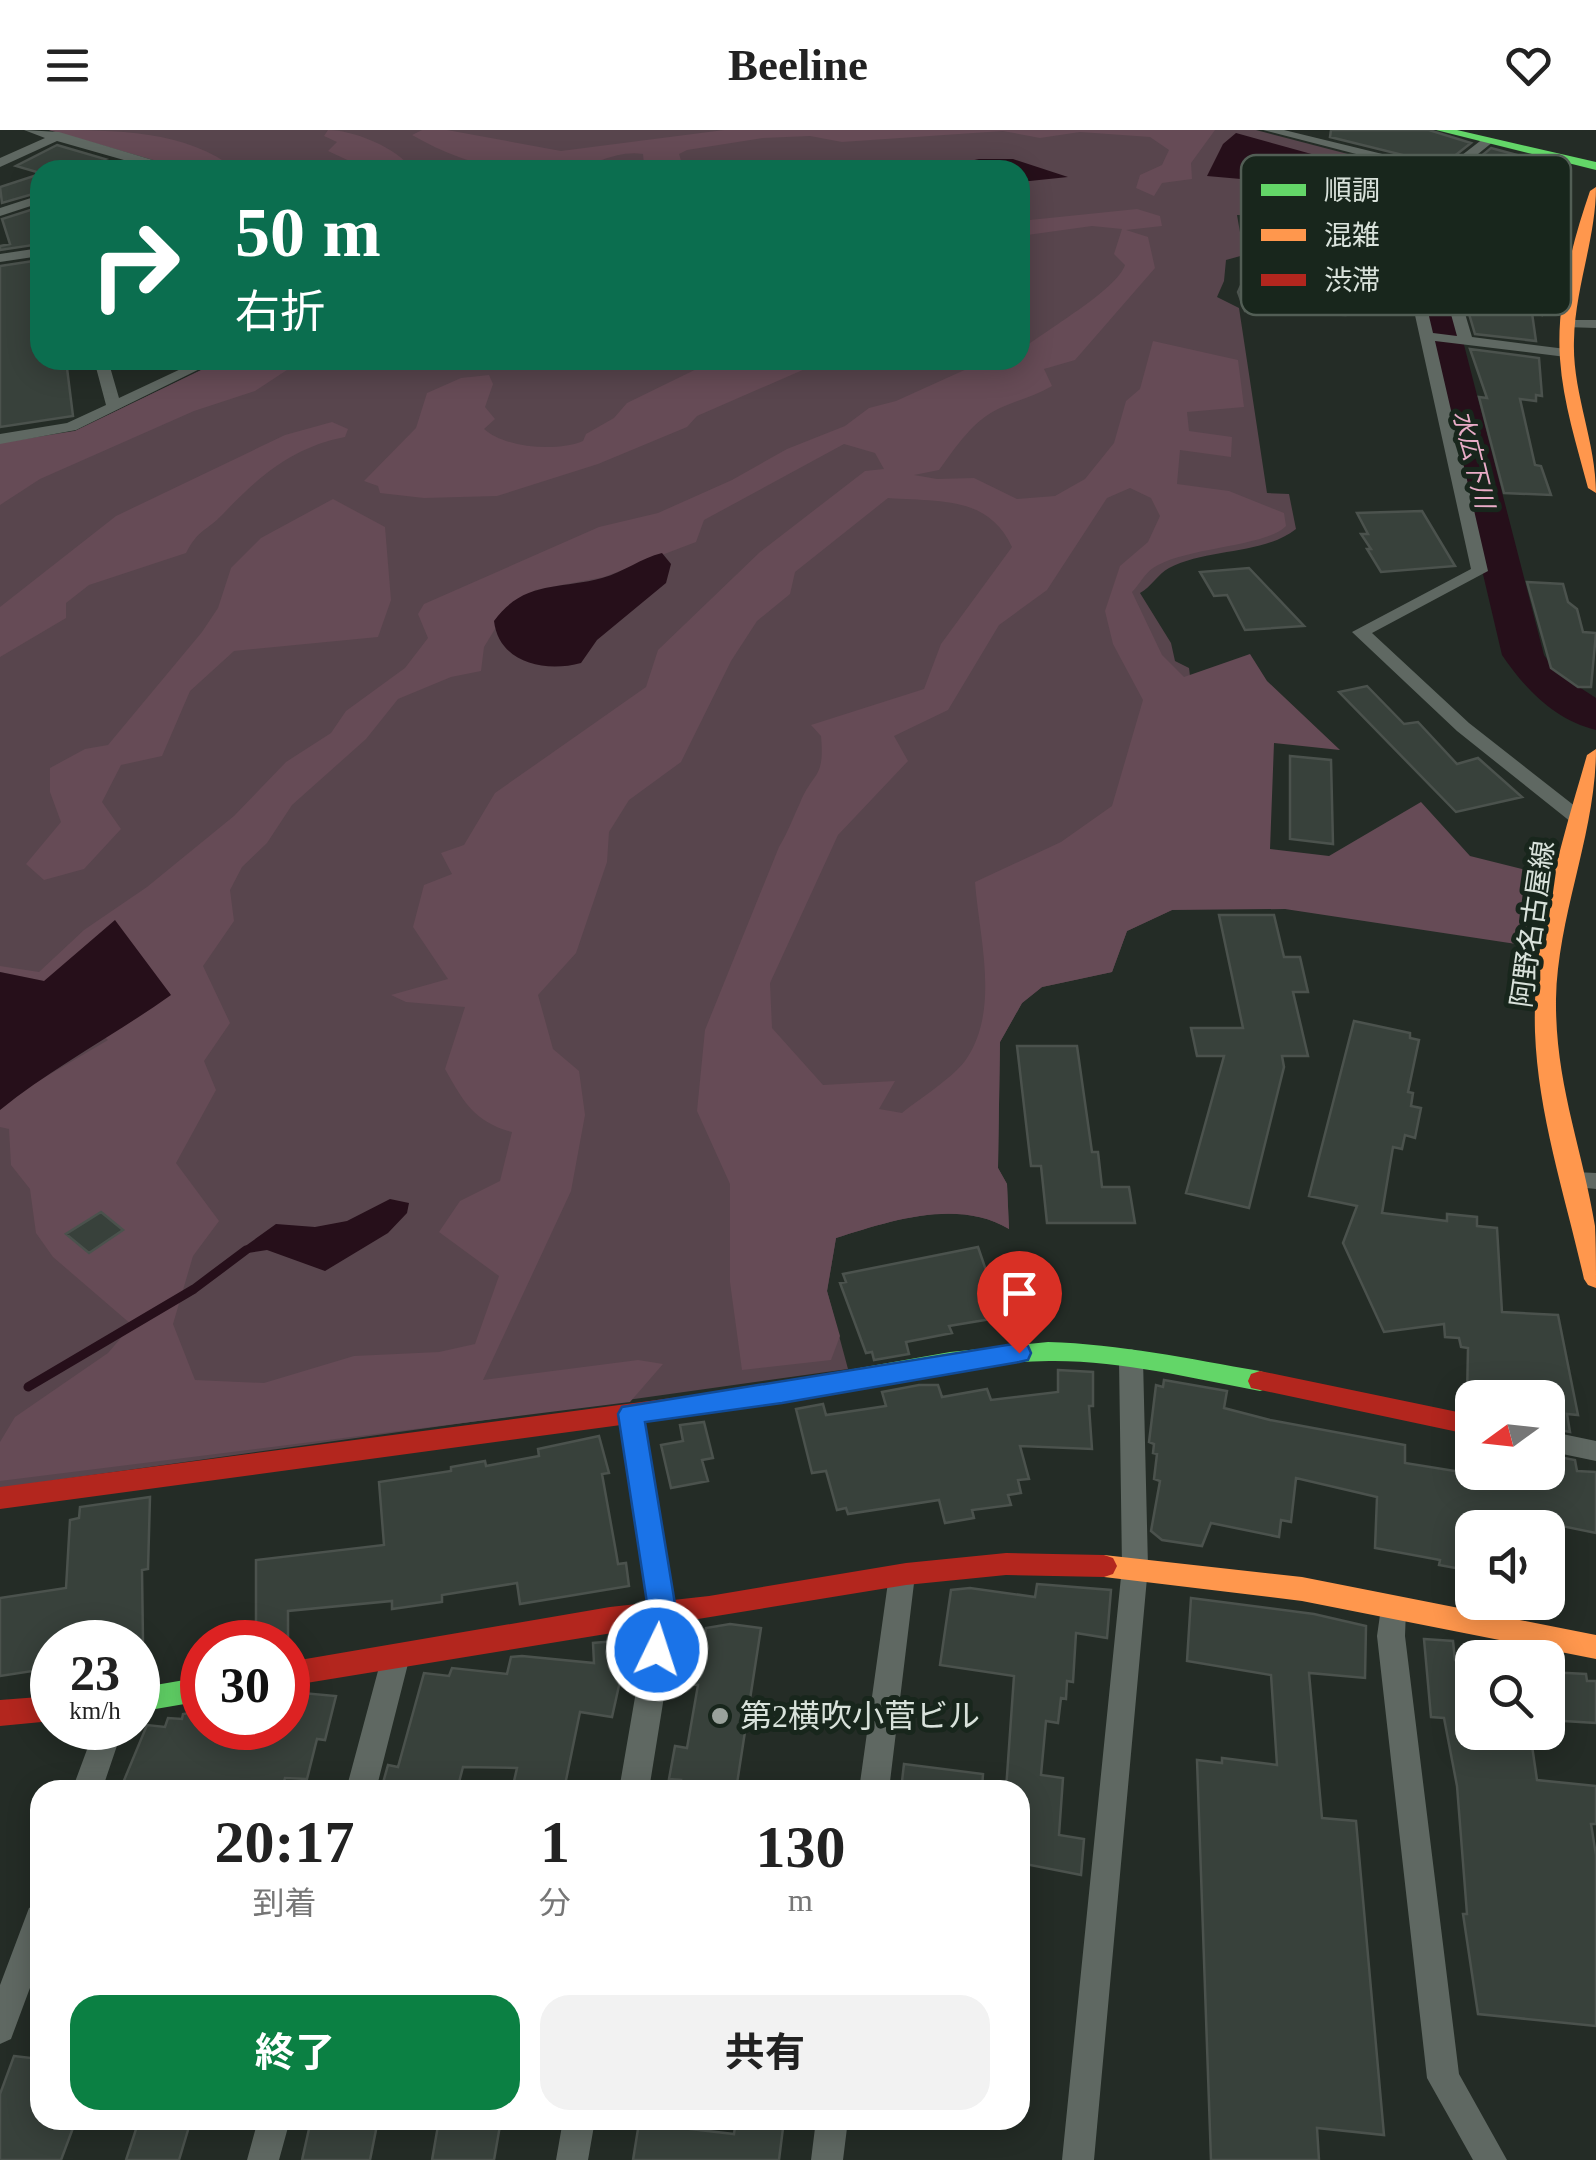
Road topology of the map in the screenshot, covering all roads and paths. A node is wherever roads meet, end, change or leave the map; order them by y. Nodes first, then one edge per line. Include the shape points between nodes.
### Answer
1 (30, 130) edge
2 (1269, 130) edge
3 (1442, 130) edge
4 (59, 136) junction
5 (1488, 141) junction
6 (1373, 155) edge
7 (1465, 155) edge
8 (1548, 155) edge
9 (131, 160) edge
10 (1571, 160) edge
11 (0, 163) edge
12 (1596, 166) edge
13 (1596, 190) edge
14 (30, 202) edge
15 (0, 212) edge
16 (30, 254) edge
17 (0, 258) edge
18 (1571, 309) edge
19 (1423, 315) edge
20 (1456, 315) edge
21 (1570, 315) edge
22 (1569, 324) junction
23 (1596, 324) edge
24 (1428, 337) junction
25 (1463, 340) junction
26 (1566, 353) junction
27 (104, 370) edge
28 (190, 370) edge
29 (114, 406) junction
30 (0, 439) edge
31 (1596, 488) edge
32 (1596, 755) edge
33 (1578, 818) junction
34 (1585, 847) edge
35 (1586, 1180) edge
36 (1596, 1279) edge
37 (1131, 1359) junction
38 (631, 1414) junction
39 (1455, 1420) edge
40 (1565, 1444) edge
41 (1596, 1451) edge
42 (0, 1498) edge
43 (1134, 1567) junction
44 (902, 1575) junction
45 (1392, 1608) junction
46 (663, 1616) junction
47 (1596, 1647) edge
48 (396, 1656) junction
49 (310, 1670) edge
50 (30, 1711) edge
51 (0, 1713) edge
52 (101, 1750) edge
53 (90, 1780) edge
54 (364, 1780) edge
55 (636, 1780) edge
56 (875, 1780) edge
57 (30, 1946) edge
58 (0, 2028) edge
59 (271, 2130) edge
60 (576, 2130) edge
61 (831, 2130) edge
62 (263, 2160) edge
63 (572, 2160) edge
64 (827, 2160) edge
65 (1078, 2160) edge
66 (1490, 2160) edge

1 - 4 street
2 - 6 street
3 - 5 street
4 - 9 street
4 - 11 street
5 - 7 street
5 - 8 street
10 - 12 street
13 - 18 street via 1583,222
14 - 15 street
16 - 17 street
19 - 24 street
20 - 25 street
21 - 22 street
22 - 23 street
22 - 26 street
24 - 25 street
24 - 33 street via 1480,570 1361,632 1463,727
25 - 26 street
26 - 31 street
27 - 29 street
28 - 29 street
29 - 30 street via 71,427
32 - 33 street, 阿野名古屋線
33 - 34 street, 阿野名古屋線
34 - 35 street, 阿野名古屋線 via 1560,909 1548,1012 1550,1068
35 - 36 street, 阿野名古屋線
37 - 38 street via 1019,1353
37 - 39 street
37 - 43 street
38 - 42 street
38 - 46 street
40 - 41 street
43 - 44 street via 1004,1564
43 - 45 street
43 - 65 street
44 - 46 street
44 - 56 street
45 - 47 street
45 - 66 street via 1443,2078
46 - 48 street
46 - 55 street
48 - 49 street
48 - 54 street
50 - 51 street
52 - 53 street
57 - 58 street
59 - 62 street
60 - 63 street
61 - 64 street

